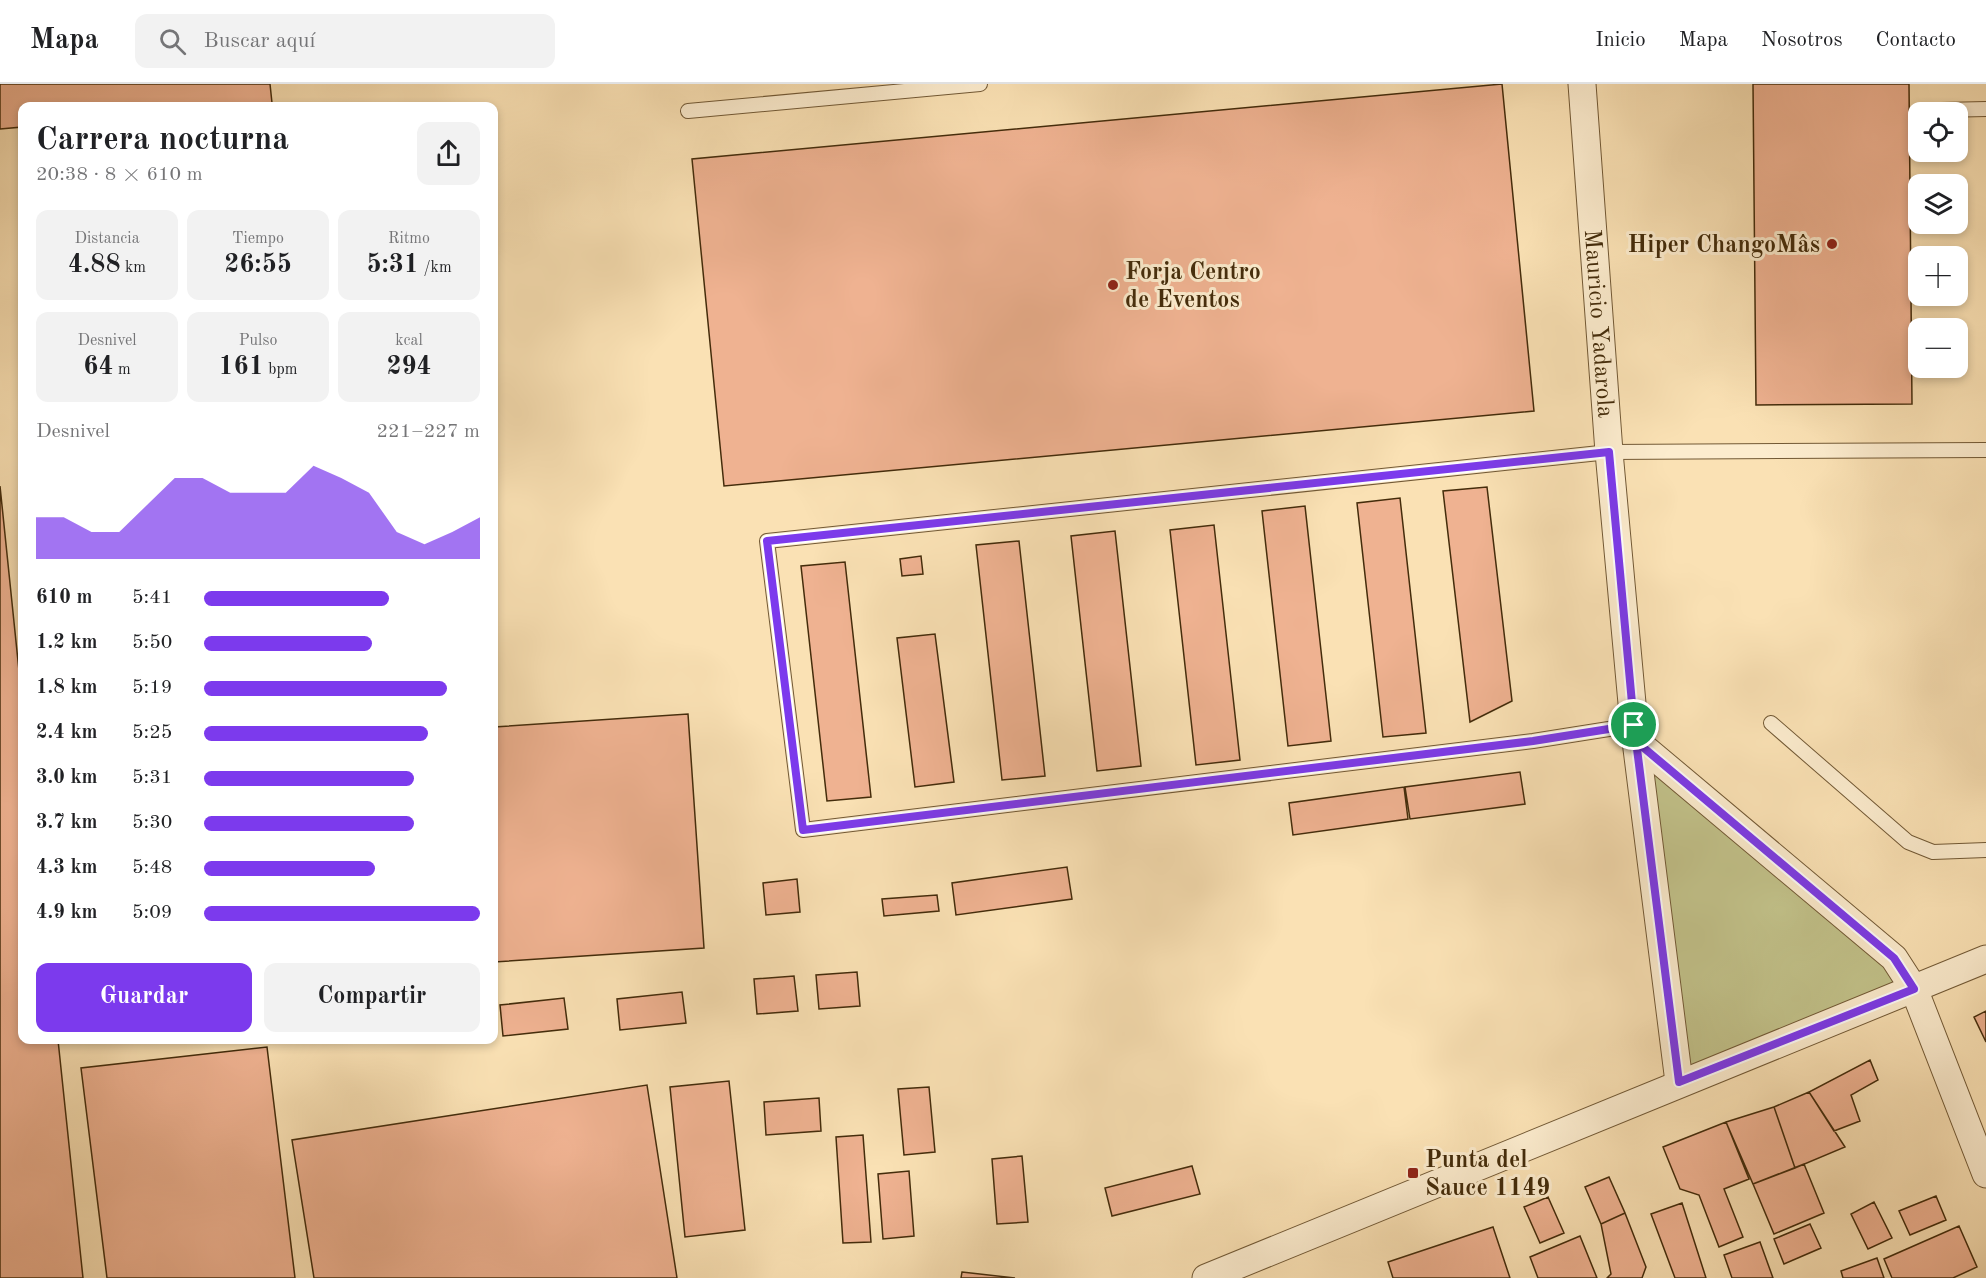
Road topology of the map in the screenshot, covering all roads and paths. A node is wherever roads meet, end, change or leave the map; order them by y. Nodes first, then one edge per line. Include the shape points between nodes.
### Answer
1 (980, 84) edge
2 (1582, 84) edge
3 (846, 90) edge
4 (1968, 109) edge
5 (1986, 109) edge
6 (688, 111) dead end
7 (1986, 450) edge
8 (1609, 452) junction
9 (1771, 723) dead end
10 (1636, 734) junction
11 (1986, 850) edge
12 (1986, 959) edge
13 (1914, 989) junction
14 (1679, 1082) junction
15 (1986, 1174) edge
16 (1206, 1278) edge

1 - 3 lane
2 - 8 street, Mauricio Yadarola
3 - 6 lane
4 - 5 lane
7 - 8 lane
8 - 10 street, Mauricio Yadarola
8 - 10 lane via 767,541 803,830 1533,741
9 - 11 lane via 1908,842 1933,852
10 - 13 street via 1894,958
10 - 14 street, Mauricio Yadarola
12 - 13 street
13 - 14 street
13 - 15 street
14 - 16 street

